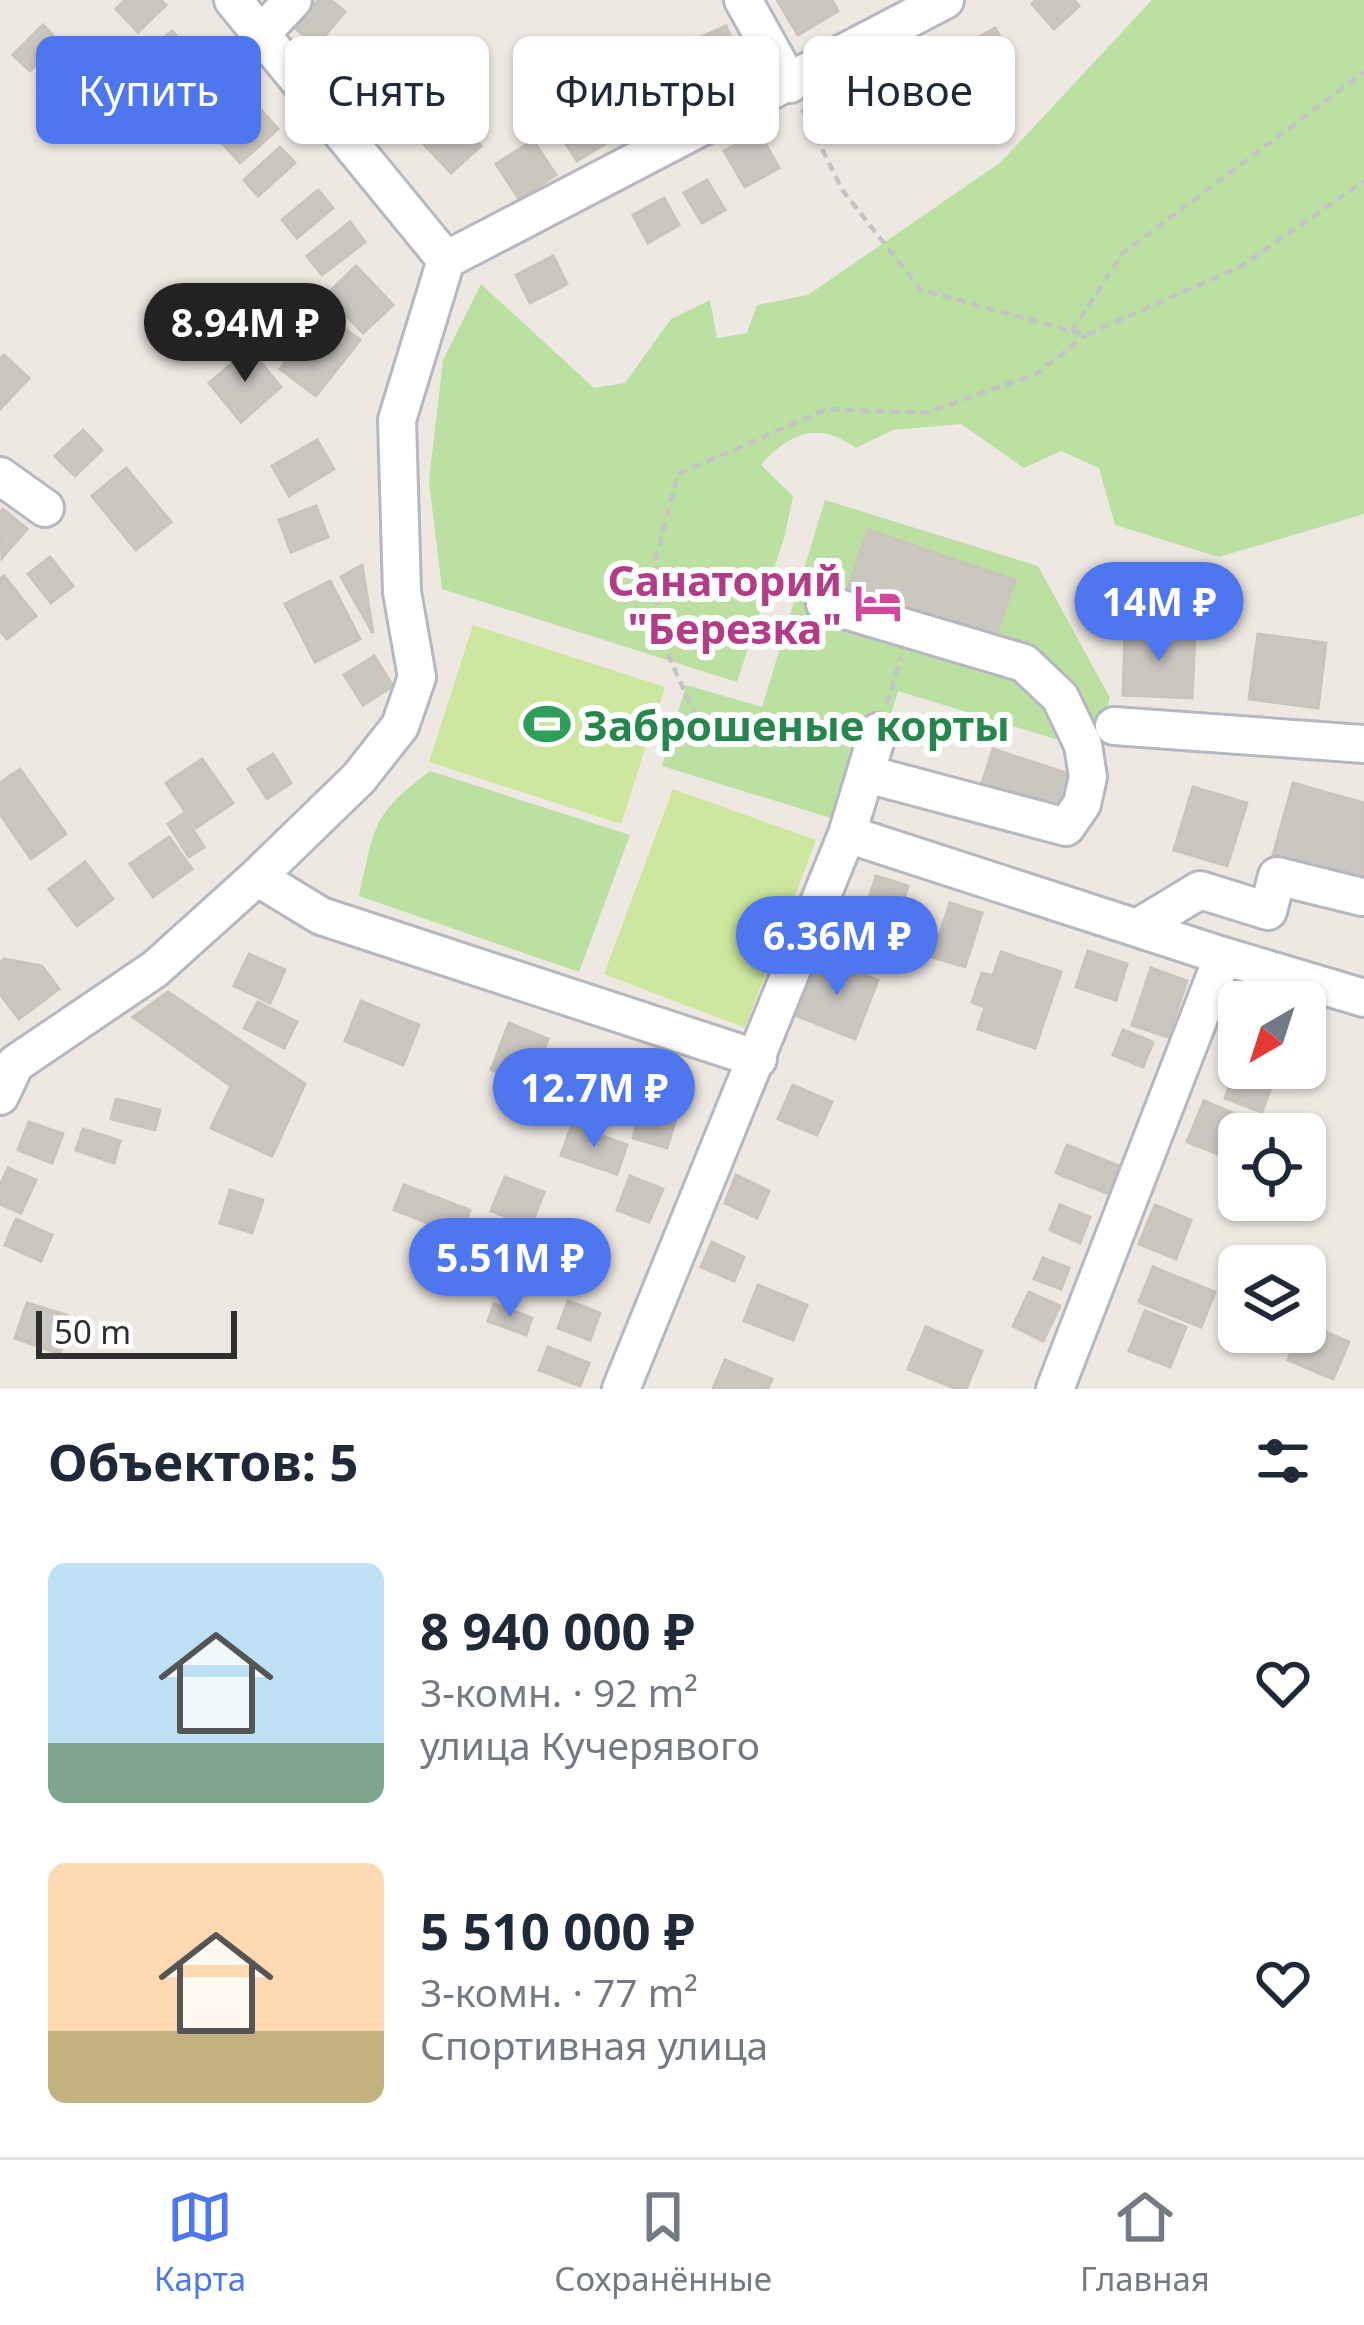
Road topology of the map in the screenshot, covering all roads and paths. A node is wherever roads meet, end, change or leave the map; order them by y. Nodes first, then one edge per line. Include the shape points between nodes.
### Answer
1 (233, 0) edge
2 (293, 0) edge
3 (743, 0) edge
4 (945, 0) edge
5 (262, 33) junction
6 (1364, 72) edge
7 (790, 84) junction
8 (1364, 181) edge
9 (446, 260) junction
10 (1072, 331) junction
11 (1086, 335) junction
12 (0, 476) edge
13 (45, 508) dead end
14 (825, 604) dead end
15 (910, 629) junction
16 (696, 717) dead end
17 (1114, 726) dead end
18 (878, 732) joint
19 (1364, 744) edge
20 (867, 774) junction
21 (847, 834) junction
22 (256, 877) junction
23 (1362, 897) edge
24 (1137, 928) junction
25 (1223, 956) junction
26 (1364, 998) edge
27 (758, 1059) junction
28 (5, 1069) edge
29 (621, 1389) edge
30 (1055, 1389) edge

1 - 5 street
2 - 5 street
3 - 7 street
4 - 7 street
5 - 9 street
6 - 10 path via 1124,253
7 - 9 street
7 - 10 path via 843,191 921,290
8 - 11 path via 1240,267
9 - 22 street via 397,420 402,592 417,677 400,726 359,778
10 - 11 path
11 - 16 path via 1036,374 926,413 827,409 678,474 656,558 658,632
12 - 13 street
14 - 15 street
15 - 18 path
15 - 20 street via 1024,662 1060,697 1083,745 1082,803 1066,827
17 - 19 street
18 - 20 street
20 - 21 street
21 - 24 street
21 - 27 street
22 - 27 street via 321,916
22 - 28 street via 155,969
23 - 24 street via 1277,876 1268,910 1200,890
24 - 25 street
25 - 26 street
25 - 30 street
27 - 29 street

